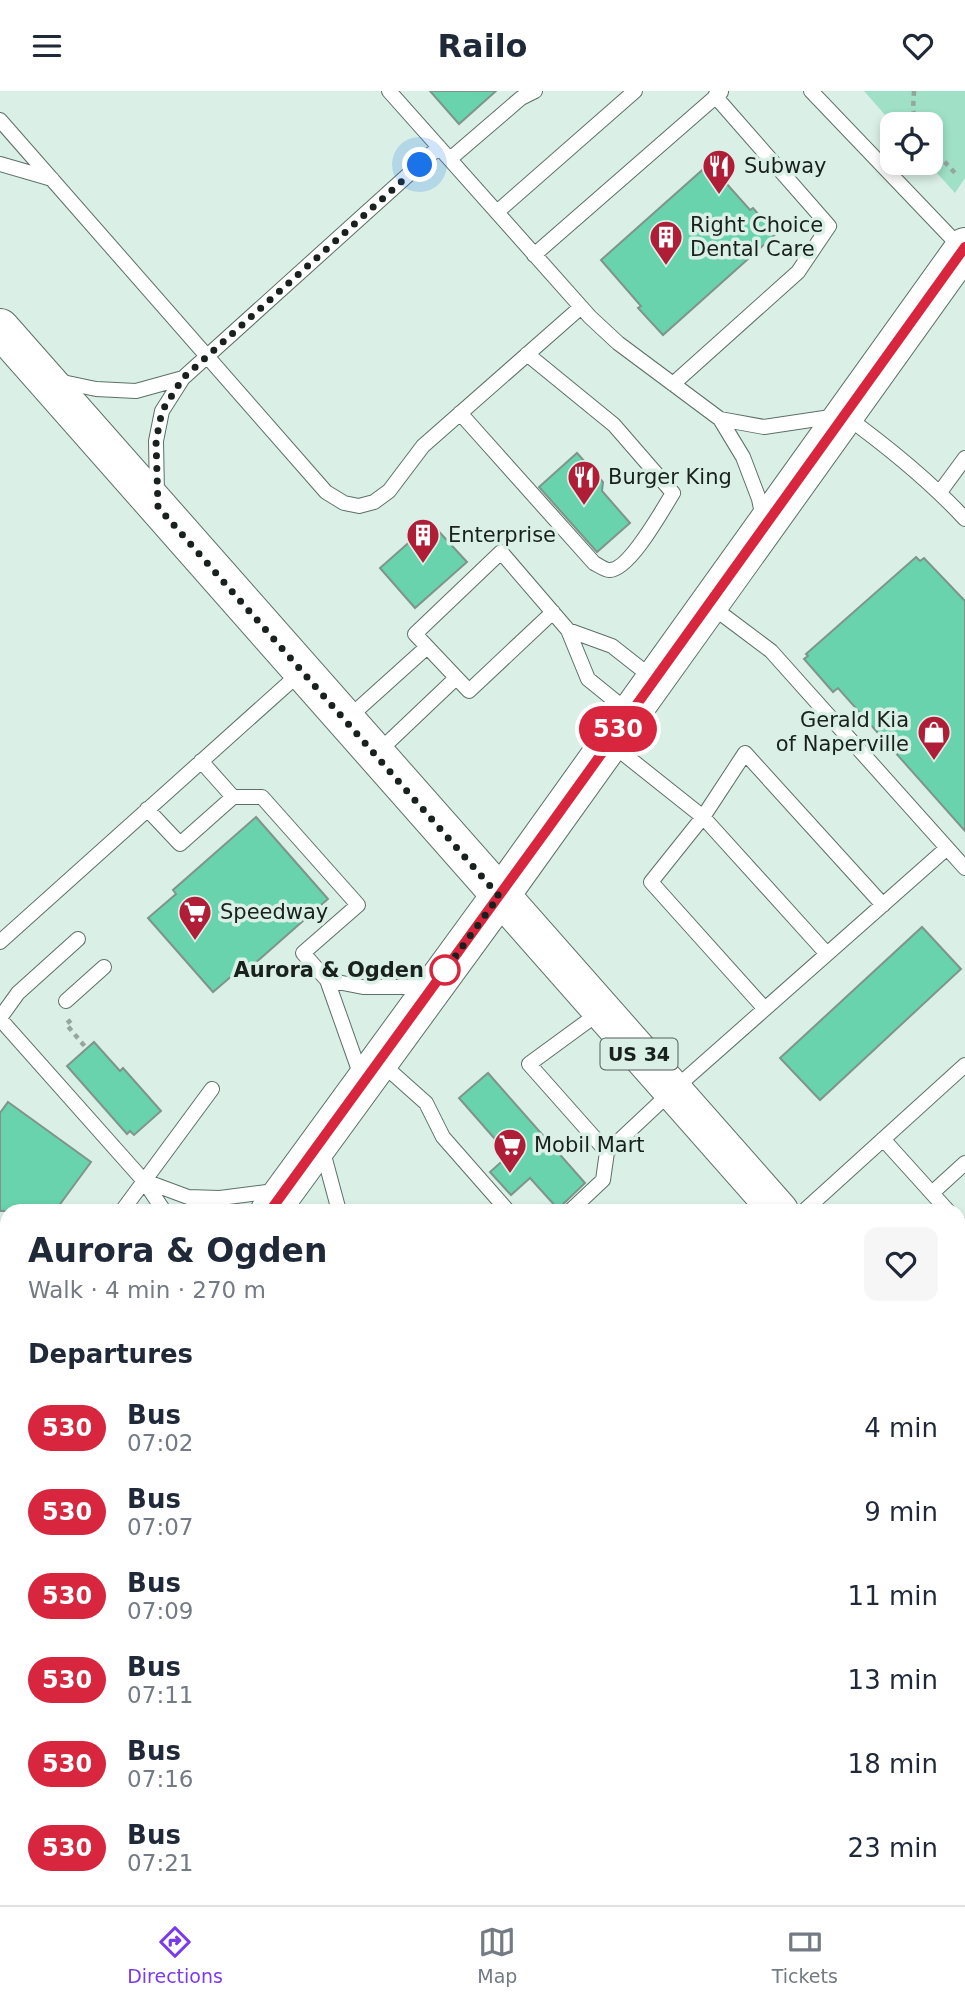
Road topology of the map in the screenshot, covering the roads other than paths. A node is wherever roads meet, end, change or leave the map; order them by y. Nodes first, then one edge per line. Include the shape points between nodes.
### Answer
1 (389, 91) edge
2 (535, 91) edge
3 (635, 91) edge
4 (811, 91) edge
5 (719, 94) edge
6 (0, 120) edge
7 (439, 147) junction
8 (450, 159) junction
9 (0, 164) edge
10 (52, 179) junction
11 (497, 212) junction
12 (964, 249) edge
13 (534, 255) junction
14 (581, 307) junction
15 (0, 328) edge
16 (527, 354) junction
17 (208, 356) junction
18 (44, 378) junction
19 (183, 378) junction
20 (673, 384) junction
21 (460, 413) junction
22 (844, 415) junction
23 (720, 419) junction
24 (965, 458) edge
25 (940, 492) junction
26 (158, 507) junction
27 (965, 519) edge
28 (765, 526) junction
29 (708, 604) junction
30 (553, 612) junction
31 (568, 630) junction
32 (427, 647) junction
33 (302, 671) junction
34 (456, 678) junction
35 (654, 679) junction
36 (346, 720) junction
37 (619, 728) junction
38 (376, 754) junction
39 (201, 761) junction
40 (233, 797) junction
41 (147, 809) junction
42 (703, 817) junction
43 (947, 848) junction
44 (965, 868) edge
45 (499, 896) junction
46 (883, 905) junction
47 (78, 939) dead end
48 (0, 942) edge
49 (827, 954) junction
50 (104, 967) dead end
51 (327, 980) junction
52 (433, 988) junction
53 (66, 1000) dead end
54 (765, 1009) junction
55 (601, 1011) junction
56 (0, 1019) edge
57 (965, 1065) edge
58 (370, 1071) junction
59 (212, 1089) dead end
60 (673, 1091) junction
61 (883, 1139) junction
62 (320, 1141) junction
63 (607, 1152) junction
64 (965, 1163) edge
65 (144, 1181) junction
66 (932, 1193) junction
67 (278, 1200) edge
68 (127, 1204) edge
69 (159, 1204) edge
70 (337, 1204) edge
71 (502, 1204) edge
72 (577, 1204) edge
73 (773, 1204) edge
74 (812, 1204) edge
75 (942, 1204) edge

1 - 7 lane
2 - 8 lane
3 - 11 lane
4 - 12 lane
5 - 13 lane
5 - 20 lane via 828,226 798,272
6 - 10 lane
7 - 8 lane
7 - 17 lane
8 - 11 lane
9 - 10 lane
10 - 17 lane
11 - 13 lane
12 - 22 main road
13 - 14 lane
14 - 16 lane
14 - 20 lane via 618,343
15 - 18 main road, US 34
16 - 21 lane
16 - 21 lane via 614,425 673,493 621,567 609,570 594,563
17 - 19 lane
17 - 21 lane via 326,492 344,503 359,506 382,497 423,446
18 - 19 lane via 96,389 136,391
18 - 26 main road, US 34
19 - 26 lane via 162,411 156,441
20 - 23 lane
22 - 23 lane via 764,427
22 - 25 lane
22 - 28 main road
23 - 28 lane via 743,457
24 - 25 lane
25 - 27 lane
26 - 33 main road, US 34
28 - 29 main road
29 - 35 main road
29 - 43 lane via 771,651
30 - 31 lane
30 - 32 lane via 501,552 415,634
30 - 34 lane via 469,691
31 - 35 lane via 612,646
31 - 37 lane via 588,679
32 - 34 lane
32 - 36 lane
33 - 36 main road, US 34
33 - 39 lane
34 - 38 lane
35 - 37 main road
36 - 38 main road, US 34
37 - 42 lane
37 - 45 main road
38 - 45 main road, US 34
39 - 40 lane
39 - 41 lane
40 - 41 lane via 180,844
40 - 51 lane via 262,797 358,905 303,953
41 - 48 lane
42 - 46 lane via 745,753
42 - 49 lane
42 - 54 lane via 651,882
43 - 44 lane
43 - 46 lane
45 - 52 main road
45 - 55 main road, US 34
46 - 49 lane
47 - 56 lane via 18,993
49 - 54 lane
50 - 53 lane
51 - 52 lane via 363,987
51 - 58 lane
52 - 58 main road
54 - 60 lane
55 - 60 main road, US 34
55 - 63 lane via 529,1064
56 - 65 lane
57 - 61 lane
58 - 62 main road
58 - 71 lane via 426,1103 443,1137
59 - 65 lane
60 - 63 lane
60 - 73 main road, US 34
61 - 66 lane
61 - 74 lane
62 - 67 main road
62 - 70 lane
63 - 72 lane via 603,1180
64 - 66 lane
65 - 67 lane via 188,1197
65 - 68 lane
65 - 69 lane
66 - 75 lane

